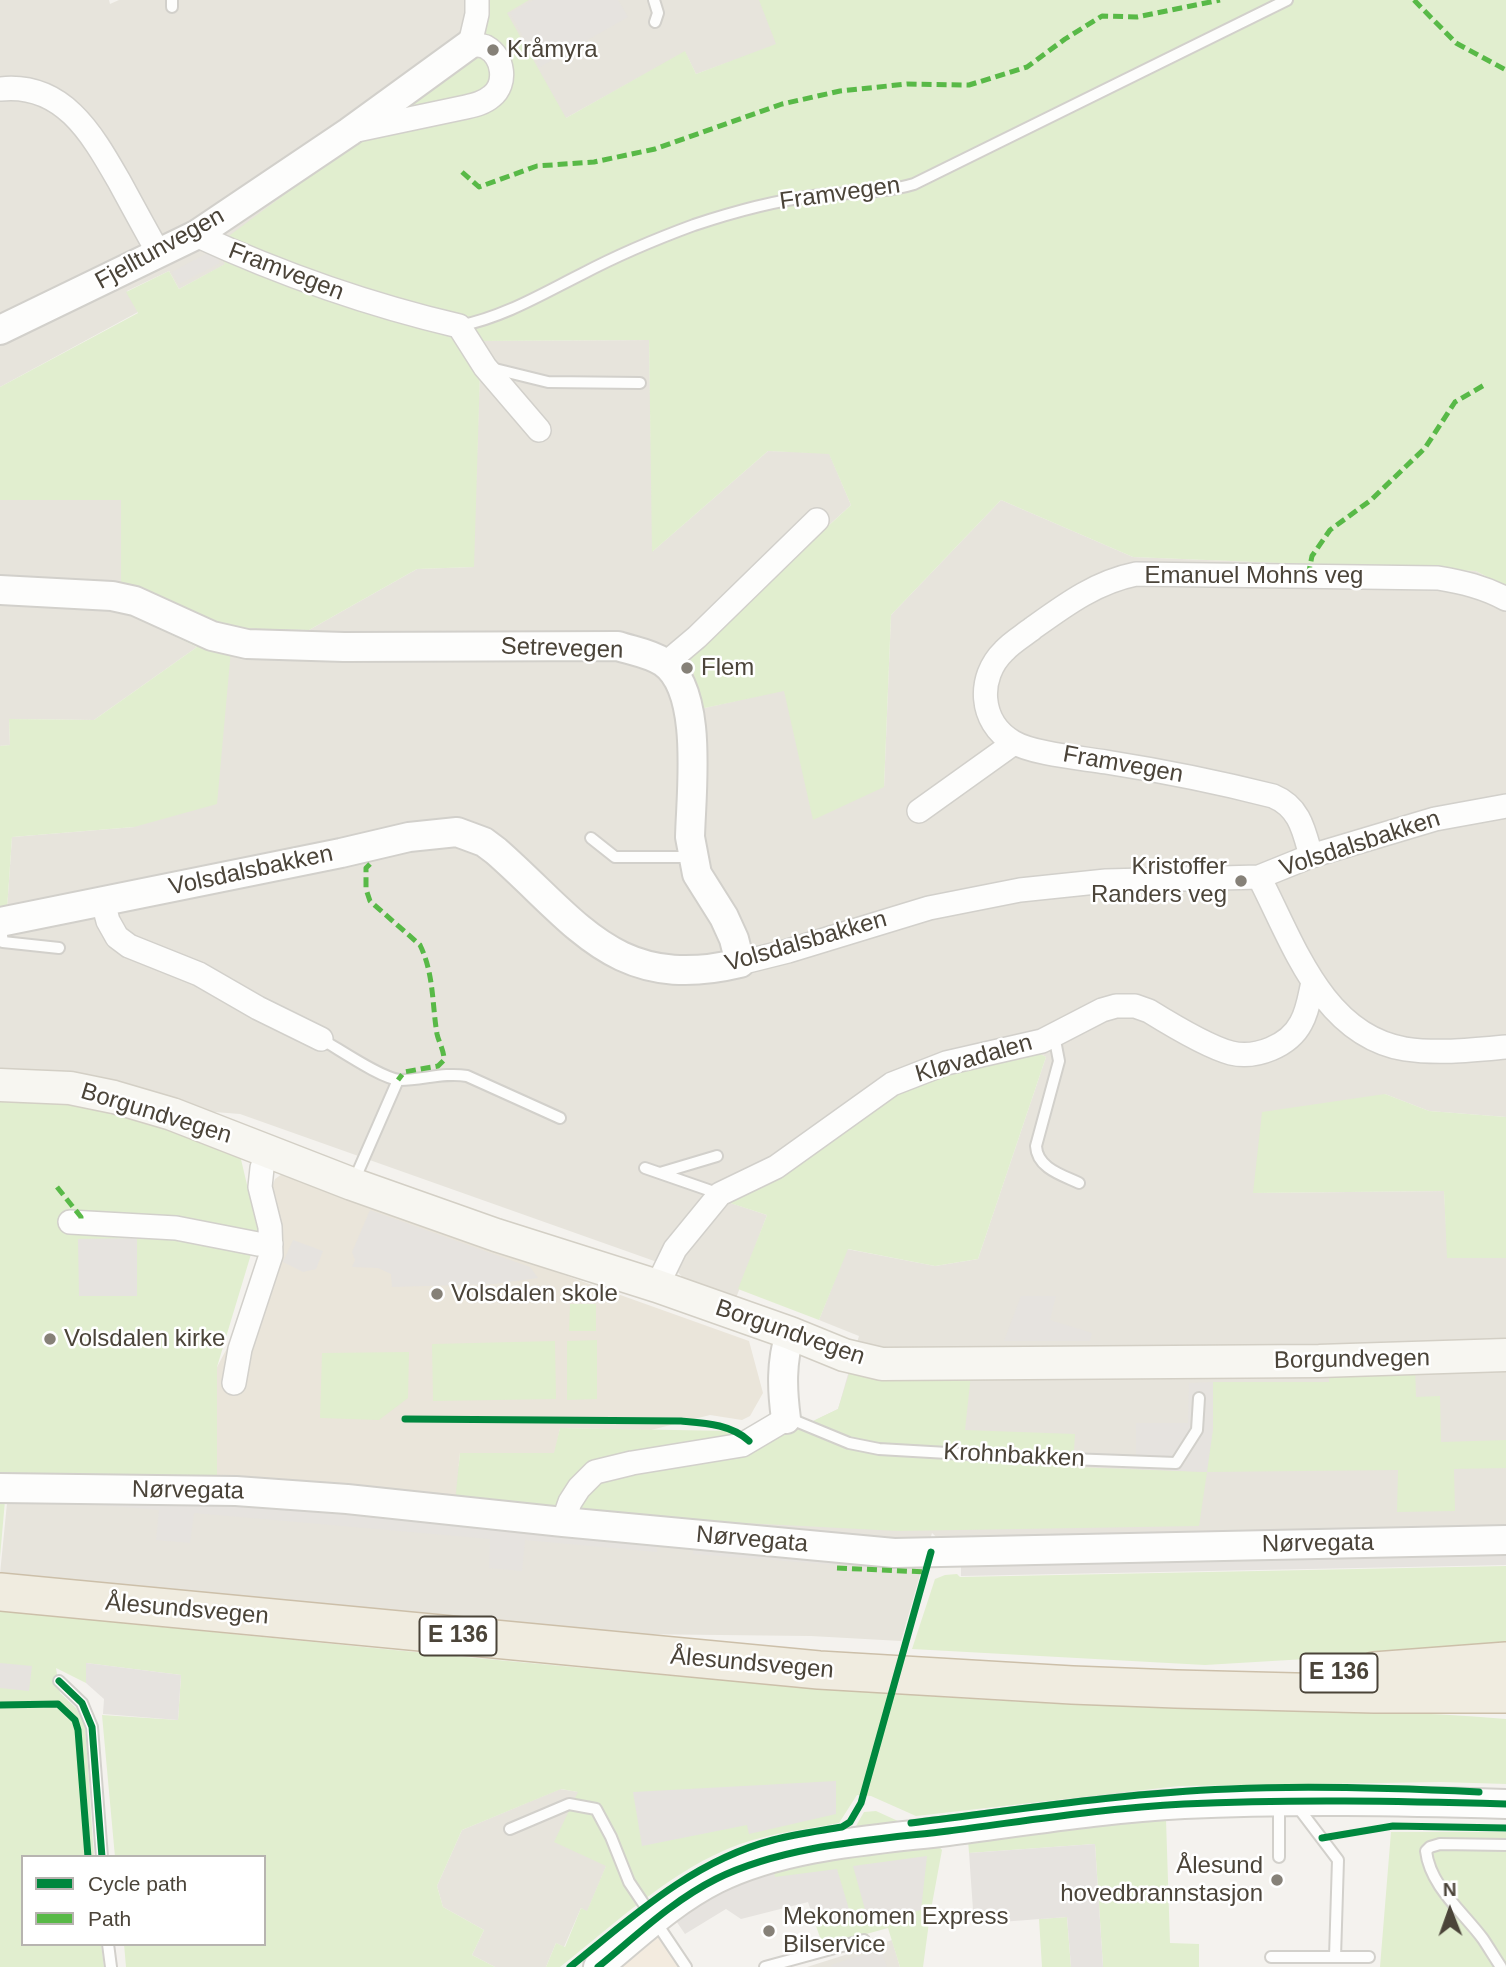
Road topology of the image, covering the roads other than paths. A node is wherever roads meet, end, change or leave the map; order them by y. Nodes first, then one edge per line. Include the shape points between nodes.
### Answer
1 (477, 0) edge
2 (654, 0) edge
3 (1287, 0) edge
4 (655, 22) dead end
5 (470, 44) junction
6 (0, 89) edge
7 (349, 132) junction
8 (196, 235) junction
9 (158, 252) junction
10 (459, 326) junction
11 (0, 330) edge
12 (485, 367) junction
13 (640, 383) dead end
14 (539, 430) dead end
15 (817, 520) dead end
16 (0, 590) edge
17 (1506, 599) edge
18 (666, 664) junction
19 (1014, 743) junction
20 (1506, 806) edge
21 (919, 811) dead end
22 (591, 838) dead end
23 (1311, 856) junction
24 (692, 857) junction
25 (1259, 877) junction
26 (103, 902) junction
27 (0, 923) edge
28 (60, 948) dead end
29 (740, 962) junction
30 (1313, 982) junction
31 (1054, 1035) junction
32 (321, 1039) joint
33 (1506, 1047) edge
34 (398, 1080) junction
35 (0, 1085) edge
36 (561, 1118) dead end
37 (268, 1150) junction
38 (717, 1156) dead end
39 (645, 1168) dead end
40 (660, 1173) junction
41 (1079, 1183) dead end
42 (352, 1184) junction
43 (720, 1194) junction
44 (70, 1222) dead end
45 (271, 1244) junction
46 (657, 1286) junction
47 (790, 1333) junction
48 (1506, 1355) edge
49 (234, 1384) dead end
50 (1199, 1398) dead end
51 (786, 1419) junction
52 (0, 1488) edge
53 (564, 1522) junction
54 (1506, 1539) edge
55 (0, 1592) edge
56 (1506, 1661) edge
57 (59, 1681) dead end
58 (1176, 1689) junction
59 (1460, 1694) junction
60 (1506, 1694) edge
61 (1506, 1705) edge
62 (1286, 1801) junction
63 (1506, 1804) edge
64 (510, 1829) dead end
65 (1506, 1845) edge
66 (102, 1855) edge
67 (1279, 1857) dead end
68 (655, 1920) junction
69 (864, 1940) dead end
70 (108, 1946) edge
71 (1270, 1957) dead end
72 (1335, 1957) junction
73 (1368, 1957) dead end
74 (111, 1967) edge
75 (598, 1967) edge
76 (686, 1967) edge
77 (765, 1967) edge
78 (1501, 1967) edge

1 - 5 street
2 - 4 lane
3 - 10 lane, Framvegen via 914,184 786,201 696,225 647,243 508,312
5 - 7 street, Fjelltunvegen
5 - 7 street, Fjelltunvegen via 485,46 498,60 502,73 494,95 483,103
6 - 9 street via 33,90 76,116 102,152
7 - 8 street, Fjelltunvegen
8 - 9 street, Fjelltunvegen
8 - 10 street, Framvegen via 282,273 369,303
9 - 11 street, Fjelltunvegen
10 - 12 street
12 - 13 lane via 548,382
12 - 14 street
15 - 18 street
16 - 18 street, Setrevegen via 112,596 147,605 202,632 247,644 618,646
17 - 19 street, Emanuel Mohns veg via 1464,582 1438,578 1151,573 1119,577 1081,595 1006,648 993,663 985,687 988,714
18 - 24 street via 683,687 691,712
19 - 21 street
19 - 23 street, Framvegen via 1273,796 1297,814
20 - 23 street, Volsdalsbakken via 1435,819
22 - 24 lane via 615,857
23 - 25 street, Volsdalsbakken
24 - 29 street via 697,874 724,917
25 - 29 street, Volsdalsbakken via 1106,881 1020,890 907,913
25 - 30 street
26 - 27 street, Volsdalsbakken
26 - 29 street, Volsdalsbakken via 409,837 457,832 496,851 569,920 614,953 644,965 676,970 713,969
26 - 32 street via 117,937 128,946 199,974
27 - 28 lane via 3,942
30 - 31 street, Kløvadalen via 1296,1032 1273,1048 1253,1053 1231,1053 1135,1006 1101,1010
30 - 33 street via 1336,1013 1366,1035 1401,1048 1457,1051
31 - 41 lane via 1059,1061 1036,1154 1045,1165
31 - 43 street, Kløvadalen via 946,1063 892,1084 776,1167
32 - 34 lane
34 - 36 lane via 467,1076
34 - 42 lane
35 - 37 main road, Borgundvegen via 70,1088 114,1097
37 - 42 main road, Borgundvegen
37 - 45 street via 260,1187
38 - 40 lane
39 - 40 lane
40 - 43 lane
42 - 46 main road, Borgundvegen
43 - 46 street, Kløvadalen via 675,1250
44 - 45 street via 151,1225
45 - 49 street
46 - 47 main road, Borgundvegen
47 - 48 main road, Borgundvegen via 857,1359 908,1365
47 - 51 street via 782,1375
50 - 51 lane, Krohnbakken via 1197,1430 1176,1463 879,1448 849,1443
51 - 53 street via 742,1446 595,1472 570,1502
52 - 53 street, Nørvegata via 236,1491
53 - 54 street, Nørvegata via 894,1553
55 - 58 highway, Ålesundsvegen / E 136 via 794,1668
56 - 58 highway, E 136 via 1320,1675 1203,1674
57 - 66 lane via 82,1703 93,1727
58 - 59 highway, Ålesundsvegen / E 136
59 - 60 highway, Ålesundsvegen / E 136
59 - 61 highway, E 136
62 - 63 street
62 - 67 lane
62 - 68 street via 1128,1809 792,1854 717,1879
62 - 72 lane via 1338,1860
64 - 68 lane via 569,1804 596,1809 629,1882
65 - 78 lane via 1440,1844 1426,1851 1447,1896
68 - 75 street
68 - 76 lane
69 - 77 lane
70 - 74 lane
71 - 72 lane
72 - 73 lane

